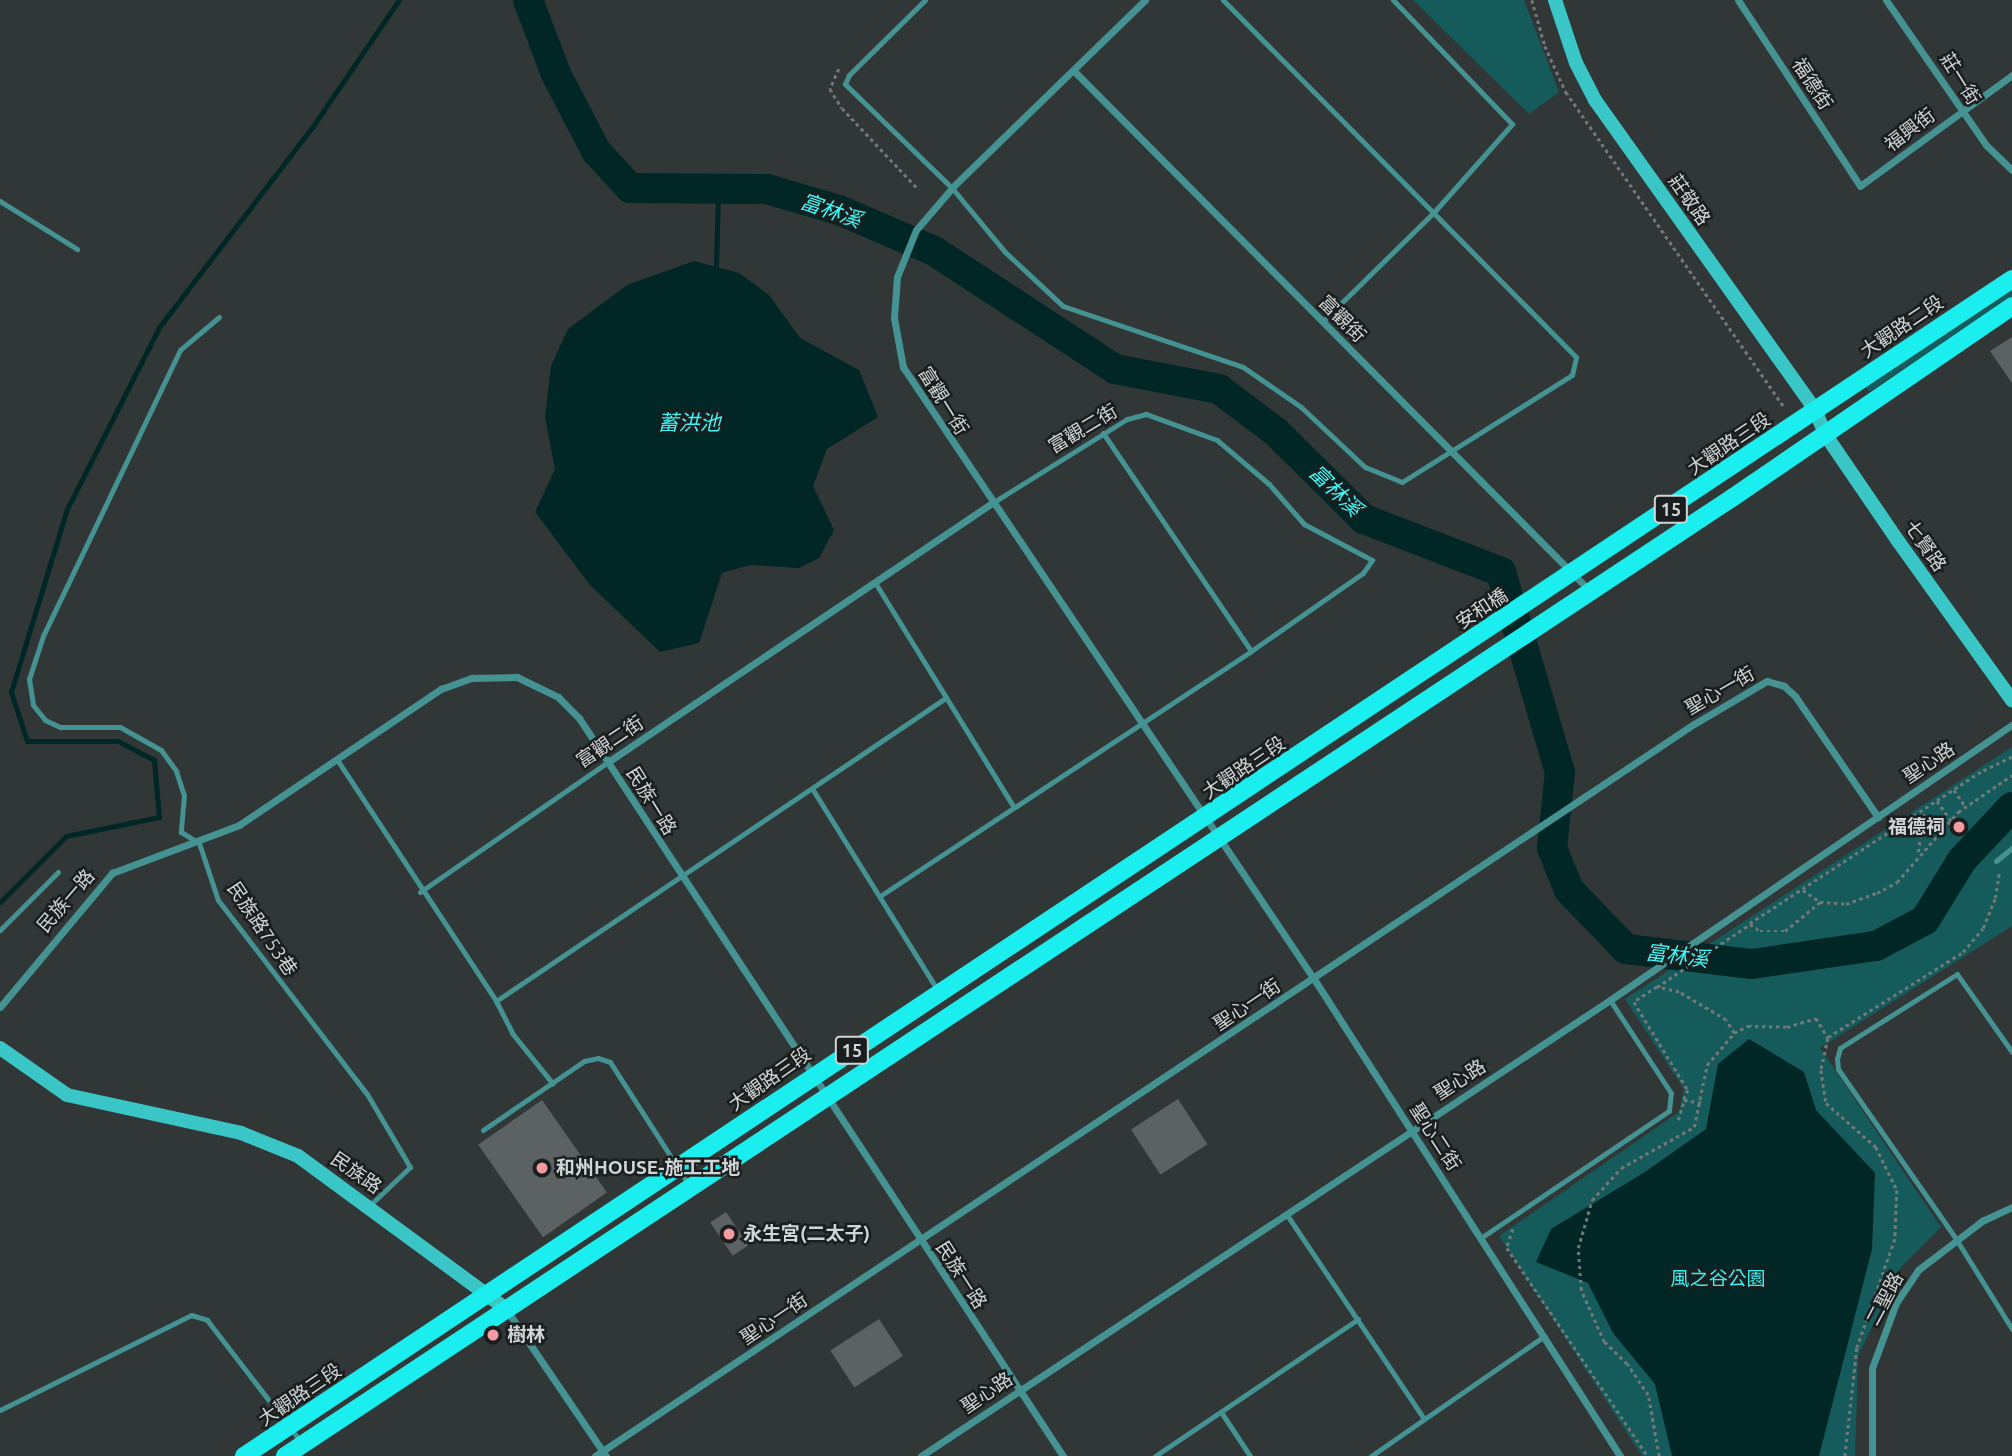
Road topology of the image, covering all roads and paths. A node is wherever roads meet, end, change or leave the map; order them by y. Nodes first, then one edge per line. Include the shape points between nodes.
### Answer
1 (925, 0) edge
2 (1144, 0) edge
3 (1223, 0) edge
4 (1393, 0) edge
5 (1532, 0) edge
6 (1555, 0) edge
7 (1738, 0) edge
8 (1886, 0) edge
9 (1074, 71) junction
10 (2012, 75) edge
11 (1961, 111) junction
12 (2012, 170) edge
13 (1860, 186) joint
14 (952, 188) junction
15 (0, 201) edge
16 (1434, 212) junction
17 (77, 248) dead end
18 (2012, 279) edge
19 (2012, 306) edge
20 (219, 317) dead end
21 (1322, 321) junction
22 (1815, 410) junction
23 (1792, 428) junction
24 (1103, 433) junction
25 (1825, 434) junction
26 (1455, 453) junction
27 (992, 503) junction
28 (1574, 571) junction
29 (876, 584) junction
30 (1589, 590) junction
31 (1526, 605) joint
32 (1462, 648) joint
33 (1251, 650) junction
34 (944, 699) junction
35 (2012, 700) edge
36 (1143, 722) junction
37 (2012, 725) edge
38 (2012, 757) edge
39 (338, 761) junction
40 (608, 762) junction
41 (2012, 775) edge
42 (813, 790) junction
43 (1954, 790) junction
44 (1937, 801) junction
45 (1013, 806) junction
46 (1966, 807) junction
47 (1924, 810) junction
48 (1878, 817) junction
49 (1206, 818) junction
50 (1951, 820) junction
51 (1220, 837) junction
52 (199, 843) junction
53 (2012, 848) edge
54 (1918, 854) junction
55 (1996, 861) dead end
56 (2006, 866) dead end
57 (58, 872) dead end
58 (680, 875) junction
59 (1802, 890) junction
60 (420, 892) junction
61 (880, 896) junction
62 (1820, 902) junction
63 (1750, 924) junction
64 (0, 930) edge
65 (1314, 979) junction
66 (1657, 987) junction
67 (940, 994) junction
68 (1610, 1000) junction
69 (496, 1001) junction
70 (0, 1007) edge
71 (1734, 1033) junction
72 (1828, 1038) junction
73 (0, 1048) edge
74 (2012, 1052) edge
75 (811, 1075) junction
76 (553, 1084) junction
77 (827, 1098) junction
78 (1684, 1100) junction
79 (1702, 1103) junction
80 (1670, 1125) dead end
81 (484, 1130) dead end
82 (1411, 1131) junction
83 (679, 1168) junction
84 (691, 1188) junction
85 (369, 1206) junction
86 (2012, 1207) edge
87 (1287, 1214) junction
88 (1514, 1225) dead end
89 (1482, 1237) junction
90 (1956, 1239) junction
91 (920, 1241) junction
92 (490, 1294) junction
93 (506, 1308) junction
94 (1358, 1320) junction
95 (2012, 1329) edge
96 (1544, 1336) junction
97 (1018, 1391) junction
98 (0, 1410) edge
99 (1220, 1412) junction
100 (1424, 1419) junction
101 (287, 1429) junction
102 (303, 1444) junction
103 (601, 1454) edge
104 (244, 1456) edge
105 (285, 1456) edge
106 (921, 1456) edge
107 (1063, 1456) edge
108 (1155, 1456) edge
109 (1250, 1456) edge
110 (1371, 1456) edge
111 (1620, 1456) edge
112 (1648, 1456) edge
113 (1659, 1456) edge
114 (1846, 1456) edge
115 (1872, 1456) edge

1 - 14 lane via 845,84
2 - 9 street, 富觀一街
3 - 16 lane
4 - 16 lane via 1512,124
5 - 23 path via 1545,46 1566,92 1776,391
6 - 22 street, 莊敬路 via 1576,63 1595,100
7 - 13 street, 福德街
8 - 11 street, 莊一街
9 - 14 street, 富觀一街
9 - 21 street, 富觀街
10 - 11 street, 福興街
11 - 12 street, 莊一街
11 - 13 street, 福興街
14 - 26 lane via 1005,252 1063,306 1242,367 1301,407 1365,467 1402,482
14 - 27 street, 富觀一街 via 916,230 897,277 894,318 903,367
15 - 17 lane
16 - 21 lane
16 - 26 lane via 1576,357 1572,375
18 - 22 main road, 大觀路二段 / 15
19 - 25 main road, 15
20 - 52 lane, 民族路753巷 via 180,350 43,636 29,679 33,705 45,720 60,727 120,727 161,750 176,771 184,795 181,832
21 - 26 street, 富觀街
22 - 23 main road, 大觀路三段 / 15
22 - 25 street, 七賢路
23 - 28 main road, 大觀路三段 / 15
24 - 27 lane, 富觀二街
24 - 33 lane
24 - 33 lane, 富觀二街 via 1146,414 1217,440 1269,484 1304,524 1372,560 1363,573
25 - 30 main road, 15
25 - 35 street, 七賢路
26 - 28 street, 富觀街
27 - 29 street, 富觀二街
27 - 36 street, 富觀一街
28 - 30 street, 富觀街
28 - 31 main road, 大觀路三段 / 15
29 - 34 lane
29 - 40 street, 富觀二街
30 - 51 main road, 15
31 - 32 main road, 安和橋 / 15
32 - 49 main road, 大觀路三段 / 15
33 - 36 lane, 富觀二街
34 - 42 lane
34 - 45 lane
36 - 45 lane, 富觀二街
36 - 49 street, 富觀一街
37 - 48 street, 聖心路
38 - 43 path
39 - 40 street, 民族一路 via 441,689 494,675 517,677 558,697 579,718
39 - 52 street, 民族一路 via 239,825
39 - 60 lane
40 - 58 street, 民族一路
40 - 60 lane, 富觀二街
41 - 46 path
42 - 58 lane
42 - 61 lane
43 - 44 path
43 - 46 path
44 - 47 path
44 - 50 path
45 - 61 lane, 富觀二街
46 - 50 path
47 - 54 path
47 - 59 path
48 - 65 street, 聖心一街 via 1795,696 1784,686 1767,681 1694,723
48 - 68 street, 聖心路
49 - 51 street, 富觀一街
49 - 67 main road, 大觀路三段 / 15
50 - 54 path
51 - 65 street, 聖心二街
51 - 77 main road, 15
52 - 70 street, 民族一路 via 112,873
52 - 85 lane, 民族路753巷 via 218,900 367,1094 410,1167
53 - 55 lane
54 - 62 path via 1897,881 1877,893 1846,904
56 - 72 path via 1999,871 1996,898 1983,928 1963,952
57 - 64 lane
58 - 69 lane
58 - 75 street, 民族一路
59 - 62 path
59 - 63 path
60 - 69 lane
61 - 67 lane
62 - 63 path via 1785,931 1760,931
63 - 66 path
65 - 82 street, 聖心二街
65 - 91 street, 聖心一街
66 - 71 path via 1679,992 1726,1020
66 - 78 path via 1634,1002 1688,1090
67 - 75 main road, 大觀路三段 / 15
68 - 82 street, 聖心路
68 - 89 lane via 1671,1093 1669,1111
69 - 76 lane via 512,1033
71 - 72 path via 1748,1026 1787,1027 1816,1018
71 - 79 path via 1707,1065
72 - 114 path via 1821,1070 1826,1103 1875,1147 1898,1190 1895,1239 1857,1348
73 - 85 street, 民族路 via 67,1096 241,1133 298,1156
74 - 90 lane via 1957,974 1840,1048 1838,1069
75 - 77 street, 民族一路
75 - 83 main road, 大觀路三段 / 15
76 - 81 lane
76 - 83 lane via 584,1061 598,1058 610,1062
77 - 84 main road, 15
77 - 91 street, 民族一路
78 - 79 path
78 - 80 path via 1681,1118
79 - 113 path via 1694,1127 1621,1168 1592,1200 1578,1248 1581,1290 1604,1342 1627,1364 1648,1395
82 - 87 street, 聖心路
82 - 89 street, 聖心二街
83 - 84 lane
83 - 92 main road, 大觀路三段 / 15
84 - 93 main road, 15
85 - 92 street, 民族路
86 - 90 street, 二聖路
87 - 94 lane
87 - 97 street, 聖心路
88 - 112 path via 1507,1248
89 - 96 street, 聖心二街
90 - 95 lane
90 - 115 street, 二聖路 via 1919,1270 1882,1336 1872,1368
91 - 97 street, 民族一路
91 - 103 street, 聖心一街
92 - 93 street, 民族路
92 - 101 main road, 大觀路三段 / 15
93 - 102 main road, 15
93 - 103 street, 民族路
94 - 99 lane
94 - 100 lane
96 - 100 lane
96 - 111 street, 聖心二街
97 - 106 street, 聖心路
97 - 107 street, 民族一路
98 - 101 lane via 191,1315 207,1320
99 - 108 lane
99 - 109 lane
100 - 110 lane
101 - 102 lane
101 - 104 main road, 大觀路三段 / 15
102 - 105 main road, 15

